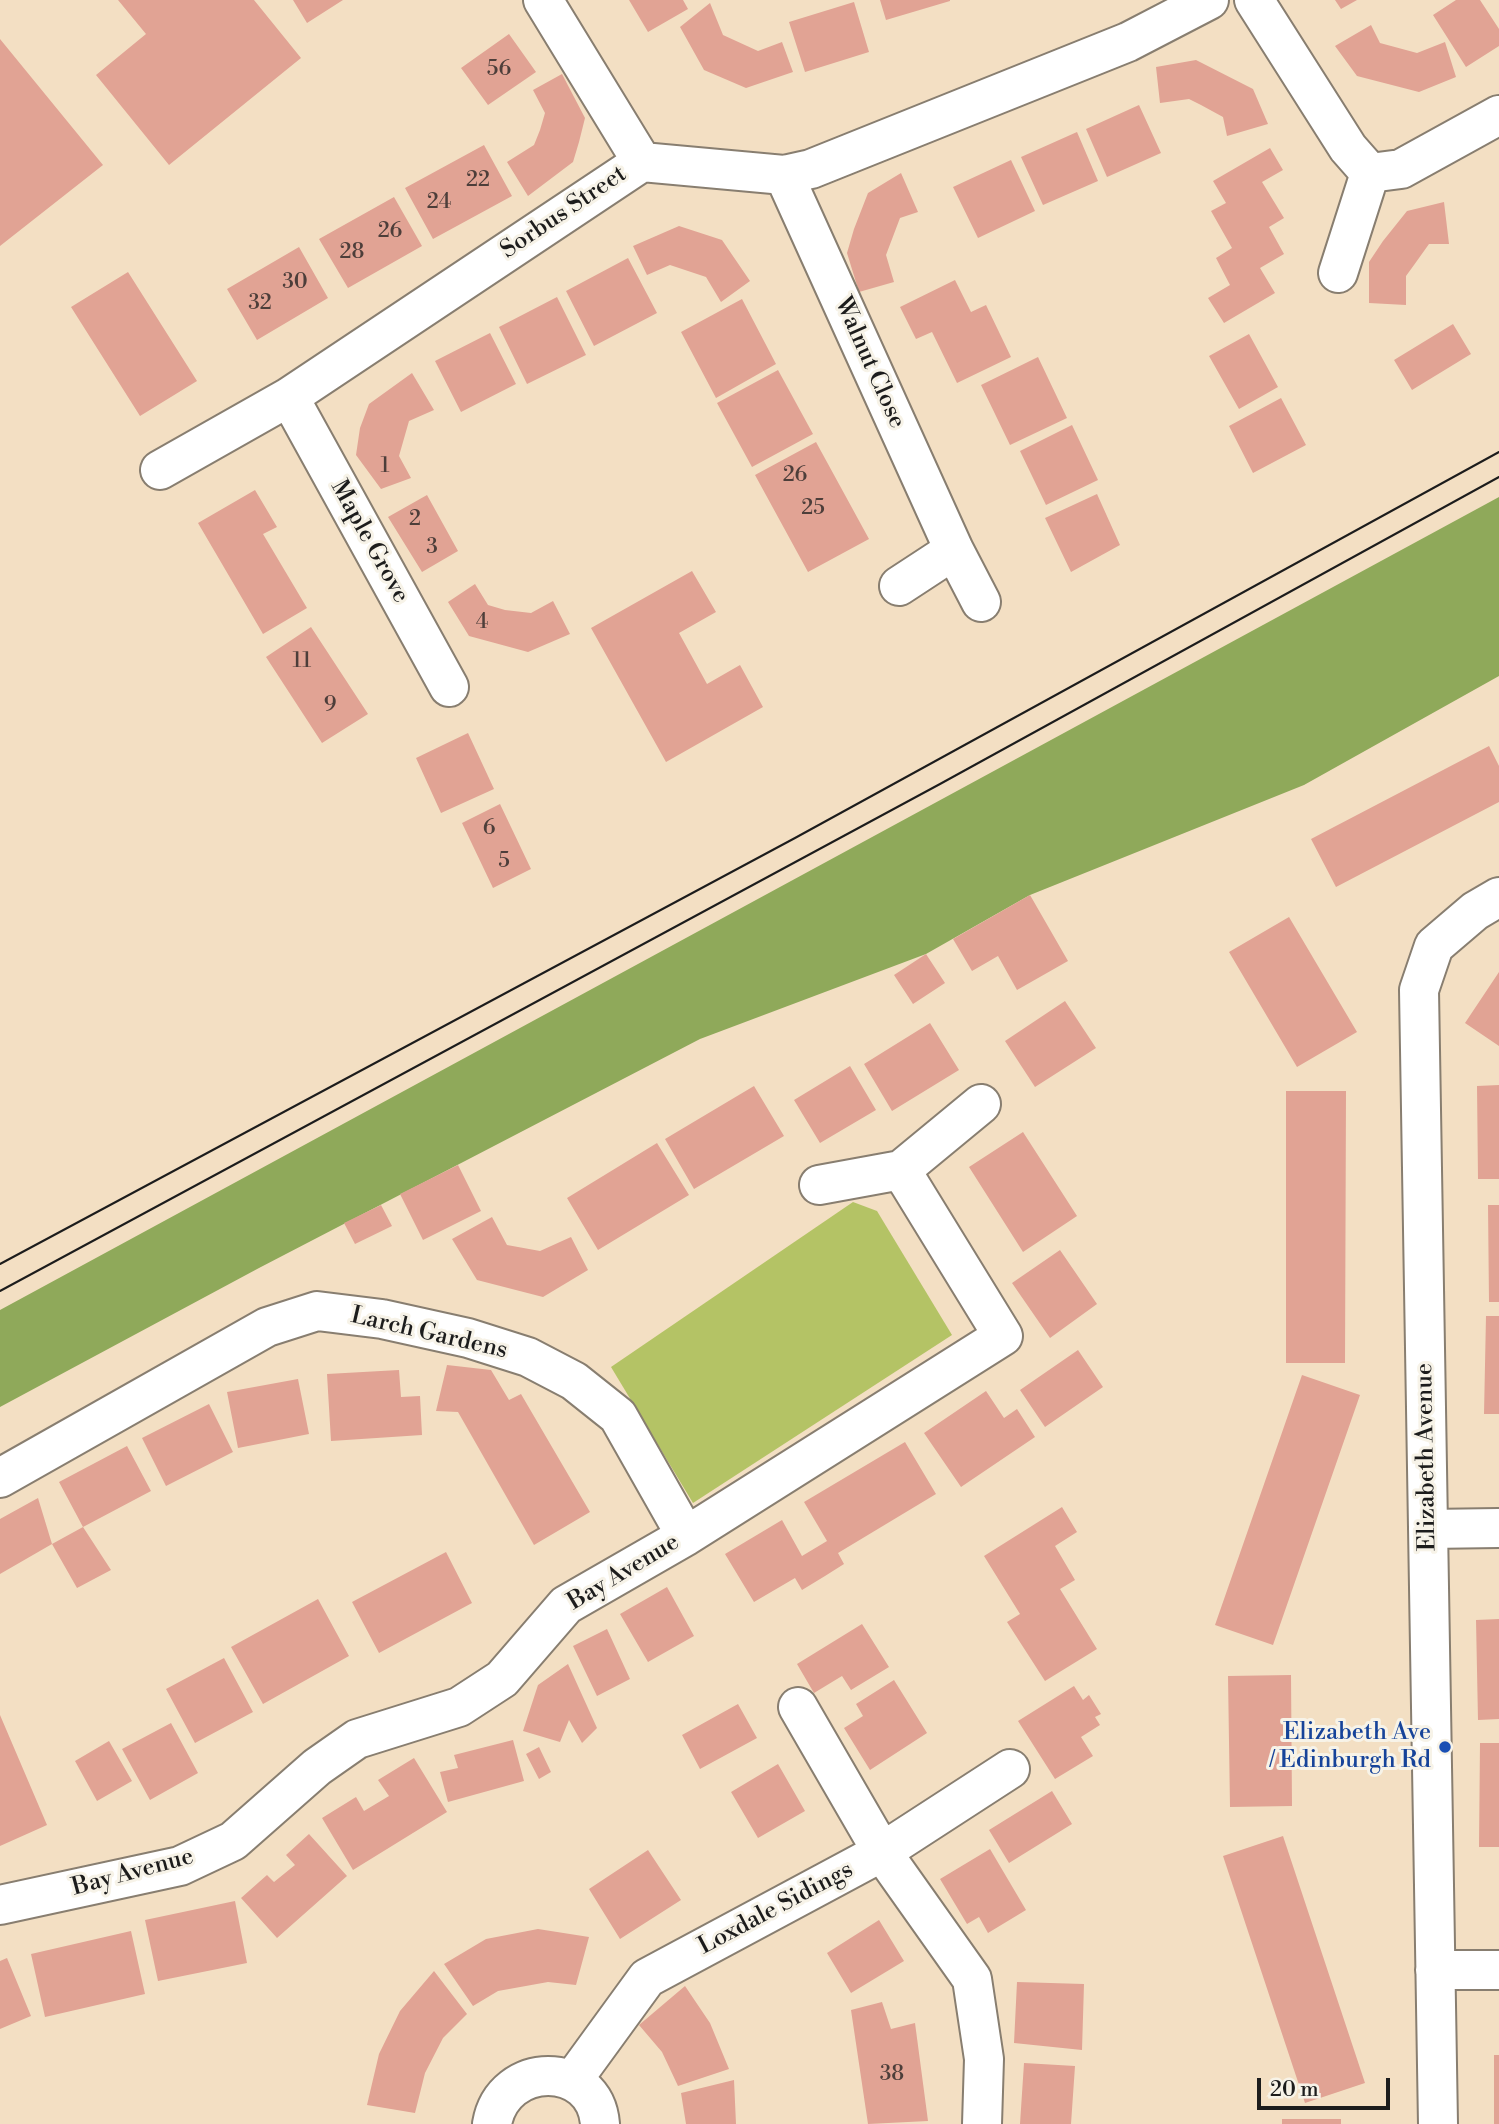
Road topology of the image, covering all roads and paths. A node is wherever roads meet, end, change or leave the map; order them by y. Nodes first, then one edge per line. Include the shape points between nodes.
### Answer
1 (543, 0) edge
2 (1209, 0) edge
3 (1254, 0) edge
4 (1499, 115) edge
5 (642, 162) junction
6 (1370, 173) junction
7 (785, 176) junction
8 (1338, 273) dead end
9 (289, 397) junction
10 (160, 470) dead end
11 (954, 550) junction
12 (899, 586) dead end
13 (981, 602) dead end
14 (449, 687) dead end
15 (1499, 897) edge
16 (981, 1104) dead end
17 (901, 1170) junction
18 (819, 1185) dead end
19 (0, 1478) edge
20 (1499, 1528) edge
21 (1428, 1529) junction
22 (686, 1536) junction
23 (797, 1707) dead end
24 (1010, 1769) dead end
25 (882, 1852) junction
26 (0, 1905) edge
27 (1435, 1970) junction
28 (1499, 1970) edge
29 (572, 2081) junction
30 (492, 2124) edge
31 (600, 2124) edge
32 (982, 2124) edge
33 (1438, 2124) edge

1 - 5 street
2 - 7 street, Sorbus Street via 1128,42
3 - 6 street via 1349,148
4 - 6 street via 1401,169
5 - 7 street, Sorbus Street
5 - 9 street, Sorbus Street
6 - 8 street
7 - 11 street, Walnut Close
9 - 10 street, Sorbus Street
9 - 14 street, Maple Grove
11 - 12 street
11 - 13 street, Walnut Close
15 - 21 street, Elizabeth Avenue via 1434,946 1419,990
16 - 17 street
17 - 18 street
17 - 22 street, Bay Avenue via 1003,1336
19 - 22 street, Larch Gardens via 267,1327 317,1311 382,1319 468,1338 528,1357 574,1381 618,1416
20 - 21 street
21 - 27 street, Elizabeth Avenue
22 - 26 street, Bay Avenue via 566,1605 502,1679 459,1707 357,1739 317,1767 233,1841 180,1866
23 - 25 street
24 - 25 street, Loxdale Sidings
25 - 29 street, Loxdale Sidings via 646,1978
25 - 32 street via 972,1979 984,2059
27 - 28 street
27 - 33 street, Elizabeth Avenue
29 - 30 street via 531,2077 512,2086 499,2102
29 - 31 street via 594,2104

